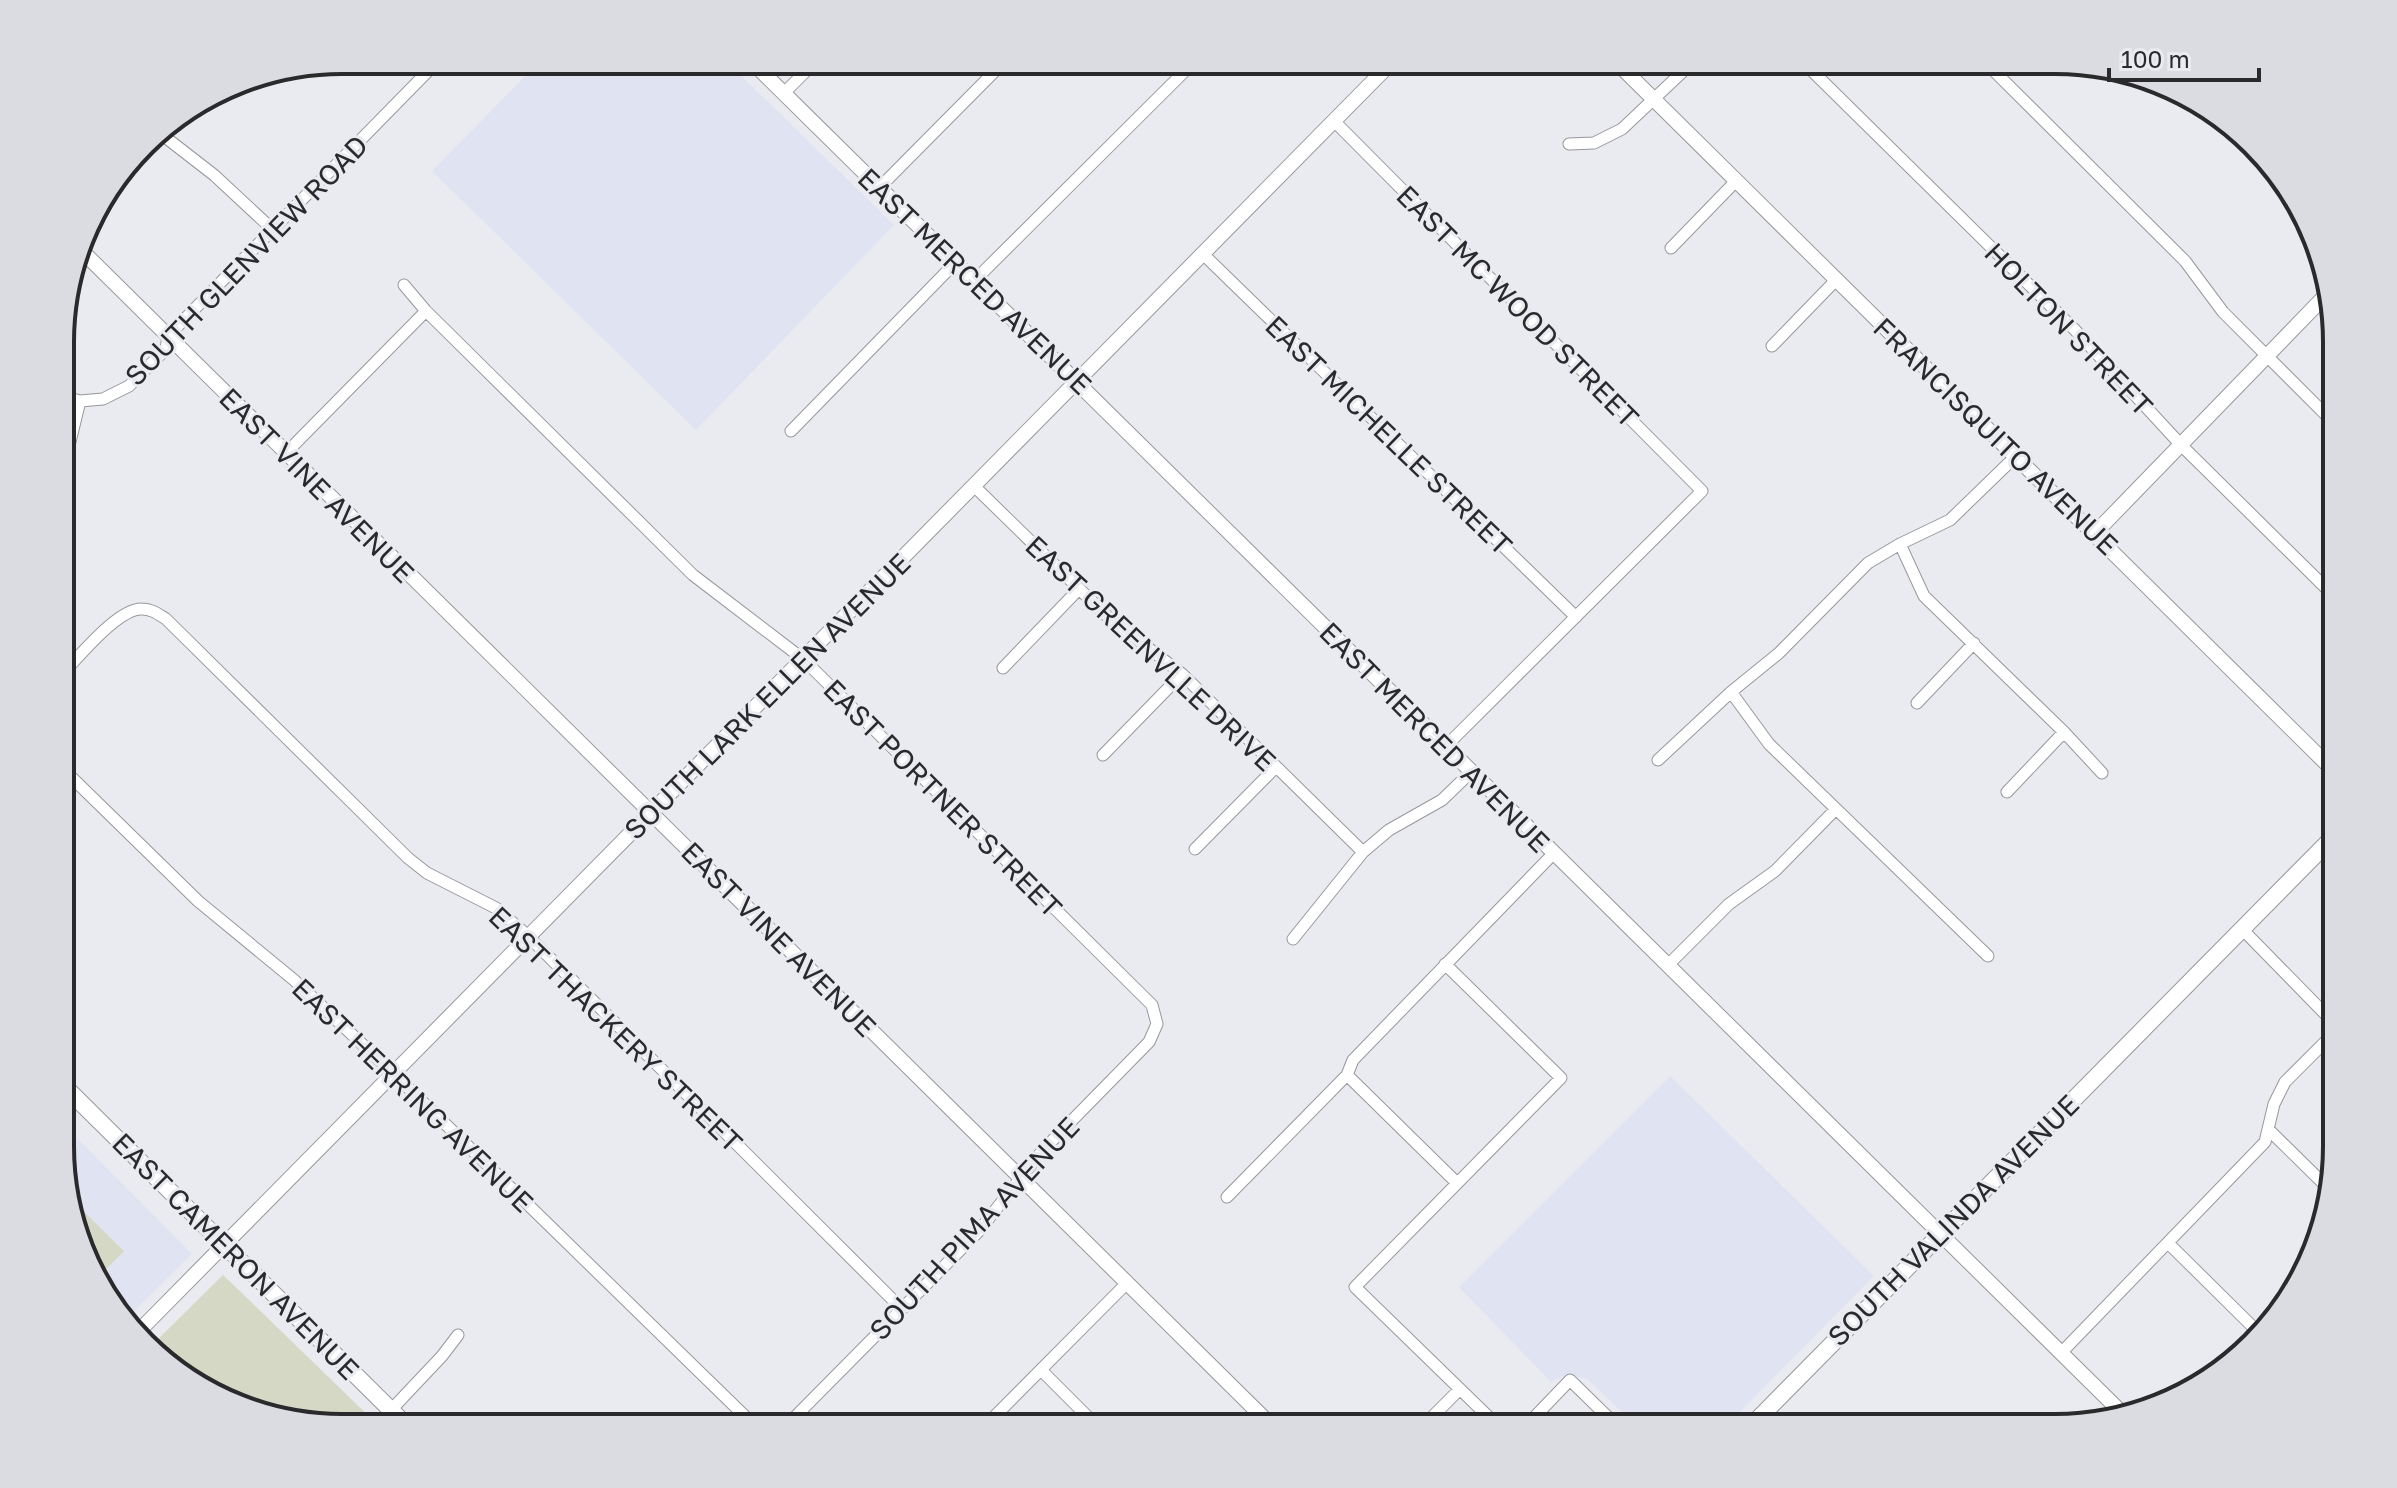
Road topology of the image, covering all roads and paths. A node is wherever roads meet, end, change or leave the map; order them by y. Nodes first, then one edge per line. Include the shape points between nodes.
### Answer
1 (1380, 74) edge
2 (1628, 74) edge
3 (1681, 74) edge
4 (1815, 74) edge
5 (1997, 74) edge
6 (422, 75) edge
7 (765, 75) edge
8 (802, 75) edge
9 (991, 75) edge
10 (1181, 75) edge
11 (784, 93) junction
12 (1654, 101) junction
13 (1335, 122) junction
14 (168, 139) edge
15 (1569, 144) dead end
16 (1736, 181) junction
17 (879, 188) junction
18 (272, 229) junction
19 (1671, 248) dead end
20 (1203, 254) junction
21 (88, 257) edge
22 (956, 262) junction
23 (1836, 280) junction
24 (974, 281) junction
25 (404, 285) dead end
26 (2320, 301) edge
27 (426, 311) junction
28 (168, 336) junction
29 (1772, 346) dead end
30 (2267, 357) junction
31 (1076, 381) junction
32 (74, 399) edge
33 (80, 401) junction
34 (2322, 411) edge
35 (74, 426) edge
36 (791, 431) dead end
37 (2181, 445) junction
38 (285, 454) junction
39 (2016, 456) junction
40 (974, 486) junction
41 (2095, 533) junction
42 (1900, 544) junction
43 (2322, 584) edge
44 (1079, 589) junction
45 (1576, 617) junction
46 (1974, 643) junction
47 (803, 659) junction
48 (74, 662) edge
49 (1003, 668) dead end
50 (1182, 674) junction
51 (1731, 692) junction
52 (1917, 703) dead end
53 (2064, 732) junction
54 (1445, 747) junction
55 (1103, 755) dead end
56 (2322, 759) edge
57 (1658, 760) dead end
58 (1275, 768) junction
59 (1471, 772) junction
60 (2102, 773) dead end
61 (74, 780) edge
62 (2007, 792) dead end
63 (1836, 809) junction
64 (652, 813) junction
65 (2322, 848) edge
66 (1195, 849) dead end
67 (1363, 852) junction
68 (1553, 854) junction
69 (2241, 928) junction
70 (529, 937) junction
71 (1293, 939) dead end
72 (1988, 956) dead end
73 (1445, 964) junction
74 (1668, 965) junction
75 (2322, 1013) edge
76 (1157, 1024) joint
77 (2322, 1043) edge
78 (394, 1074) junction
79 (1347, 1075) junction
80 (74, 1096) edge
81 (2269, 1130) junction
82 (1022, 1178) junction
83 (2320, 1180) edge
84 (1457, 1183) junction
85 (1227, 1197) dead end
86 (1941, 1233) junction
87 (225, 1244) junction
88 (2169, 1244) junction
89 (1127, 1283) junction
90 (902, 1309) junction
91 (144, 1326) edge
92 (2253, 1327) edge
93 (458, 1335) dead end
94 (2061, 1353) junction
95 (1041, 1370) junction
96 (1460, 1389) junction
97 (2116, 1407) edge
98 (391, 1410) junction
99 (1259, 1413) edge
100 (1436, 1413) edge
101 (1485, 1413) edge
102 (1538, 1413) edge
103 (1604, 1413) edge
104 (1764, 1413) edge
105 (395, 1414) edge
106 (742, 1414) edge
107 (798, 1414) edge
108 (997, 1414) edge
109 (1085, 1414) edge

1 - 13 street, SOUTH LARK ELLEN AVENUE
2 - 12 street, FRANCISQUITO AVENUE
3 - 12 street
4 - 37 street, HOLTON STREET via 2075,330
5 - 30 street via 2185,261 2223,312
6 - 18 street, SOUTH GLENVIEW ROAD
7 - 11 street, EAST MERCED AVENUE
8 - 11 street
9 - 17 street
10 - 24 street
11 - 17 street, EAST MERCED AVENUE
12 - 15 street via 1622,129 1594,143
12 - 16 street, FRANCISQUITO AVENUE
13 - 20 street, SOUTH LARK ELLEN AVENUE
13 - 45 street, EAST MC WOOD STREET via 1702,491
14 - 18 street
16 - 19 street
16 - 23 street, FRANCISQUITO AVENUE
17 - 22 street, EAST MERCED AVENUE
18 - 28 street, SOUTH GLENVIEW ROAD
20 - 31 street, SOUTH LARK ELLEN AVENUE
20 - 45 street, EAST MICHELLE STREET
21 - 28 street, EAST VINE AVENUE
22 - 24 street, EAST MERCED AVENUE
22 - 36 street
23 - 29 street
23 - 39 street, FRANCISQUITO AVENUE
24 - 31 street, EAST MERCED AVENUE
25 - 27 street, EAST PORTNER STREET
26 - 30 street
27 - 38 street
27 - 47 street, EAST PORTNER STREET via 693,575
28 - 33 street, SOUTH GLENVIEW ROAD via 166,349 129,386 103,399
28 - 38 street, EAST VINE AVENUE
30 - 34 street
30 - 37 street
31 - 40 street, SOUTH LARK ELLEN AVENUE
31 - 54 street, EAST MERCED AVENUE
32 - 33 street
33 - 35 street
37 - 41 street
37 - 43 street, HOLTON STREET
38 - 64 street, EAST VINE AVENUE
39 - 41 street, FRANCISQUITO AVENUE
39 - 42 street via 1950,520
40 - 44 street, EAST GREENVLLE DRIVE
40 - 47 street, SOUTH LARK ELLEN AVENUE
41 - 56 street, FRANCISQUITO AVENUE
42 - 46 street via 1924,596
42 - 51 street via 1868,563 1779,653
44 - 49 street
44 - 50 street, EAST GREENVLLE DRIVE
45 - 54 street
46 - 52 street
46 - 53 street
47 - 64 street, SOUTH LARK ELLEN AVENUE
47 - 76 street, EAST PORTNER STREET via 1152,1005
48 - 70 street, EAST THACKERY STREET via 117,619 140,608 154,611 408,858 496,908
50 - 55 street
50 - 58 street, EAST GREENVLLE DRIVE
51 - 57 street
51 - 63 street via 1769,744
53 - 60 street
53 - 62 street
54 - 59 street, EAST MERCED AVENUE
58 - 66 street
58 - 67 street, EAST GREENVLLE DRIVE
59 - 67 street via 1442,800 1389,830
59 - 68 street, EAST MERCED AVENUE
61 - 78 street, EAST HERRING AVENUE via 198,901 294,980
63 - 72 street
63 - 74 street
64 - 70 street, SOUTH LARK ELLEN AVENUE
64 - 82 street, EAST VINE AVENUE
65 - 69 main road, SOUTH VALINDA AVENUE
67 - 71 street
68 - 73 street
68 - 74 street, EAST MERCED AVENUE
69 - 75 street
69 - 86 main road, SOUTH VALINDA AVENUE
70 - 78 street, SOUTH LARK ELLEN AVENUE
70 - 90 street, EAST THACKERY STREET
73 - 79 street via 1353,1060
73 - 84 street via 1561,1078
74 - 86 street, EAST MERCED AVENUE
76 - 82 street, SOUTH PIMA AVENUE via 1149,1042
77 - 81 street via 2285,1082
78 - 87 street, SOUTH LARK ELLEN AVENUE
78 - 106 street, EAST HERRING AVENUE
79 - 84 street
79 - 85 street
80 - 87 main road, EAST CAMERON AVENUE
81 - 83 street
81 - 88 street via 2265,1142
82 - 89 street, EAST VINE AVENUE
82 - 90 street, SOUTH PIMA AVENUE via 978,1232
84 - 96 street via 1355,1287
86 - 94 street, EAST MERCED AVENUE
86 - 104 main road, SOUTH VALINDA AVENUE
87 - 91 street, SOUTH LARK ELLEN AVENUE
87 - 98 main road, EAST CAMERON AVENUE
88 - 92 street
88 - 94 street
89 - 95 street
89 - 99 street, EAST VINE AVENUE
90 - 107 street, SOUTH PIMA AVENUE
93 - 98 street
94 - 97 street, EAST MERCED AVENUE
95 - 108 street
95 - 109 street
96 - 100 street
96 - 101 street
98 - 105 main road, EAST CAMERON AVENUE
102 - 103 street via 1570,1380

